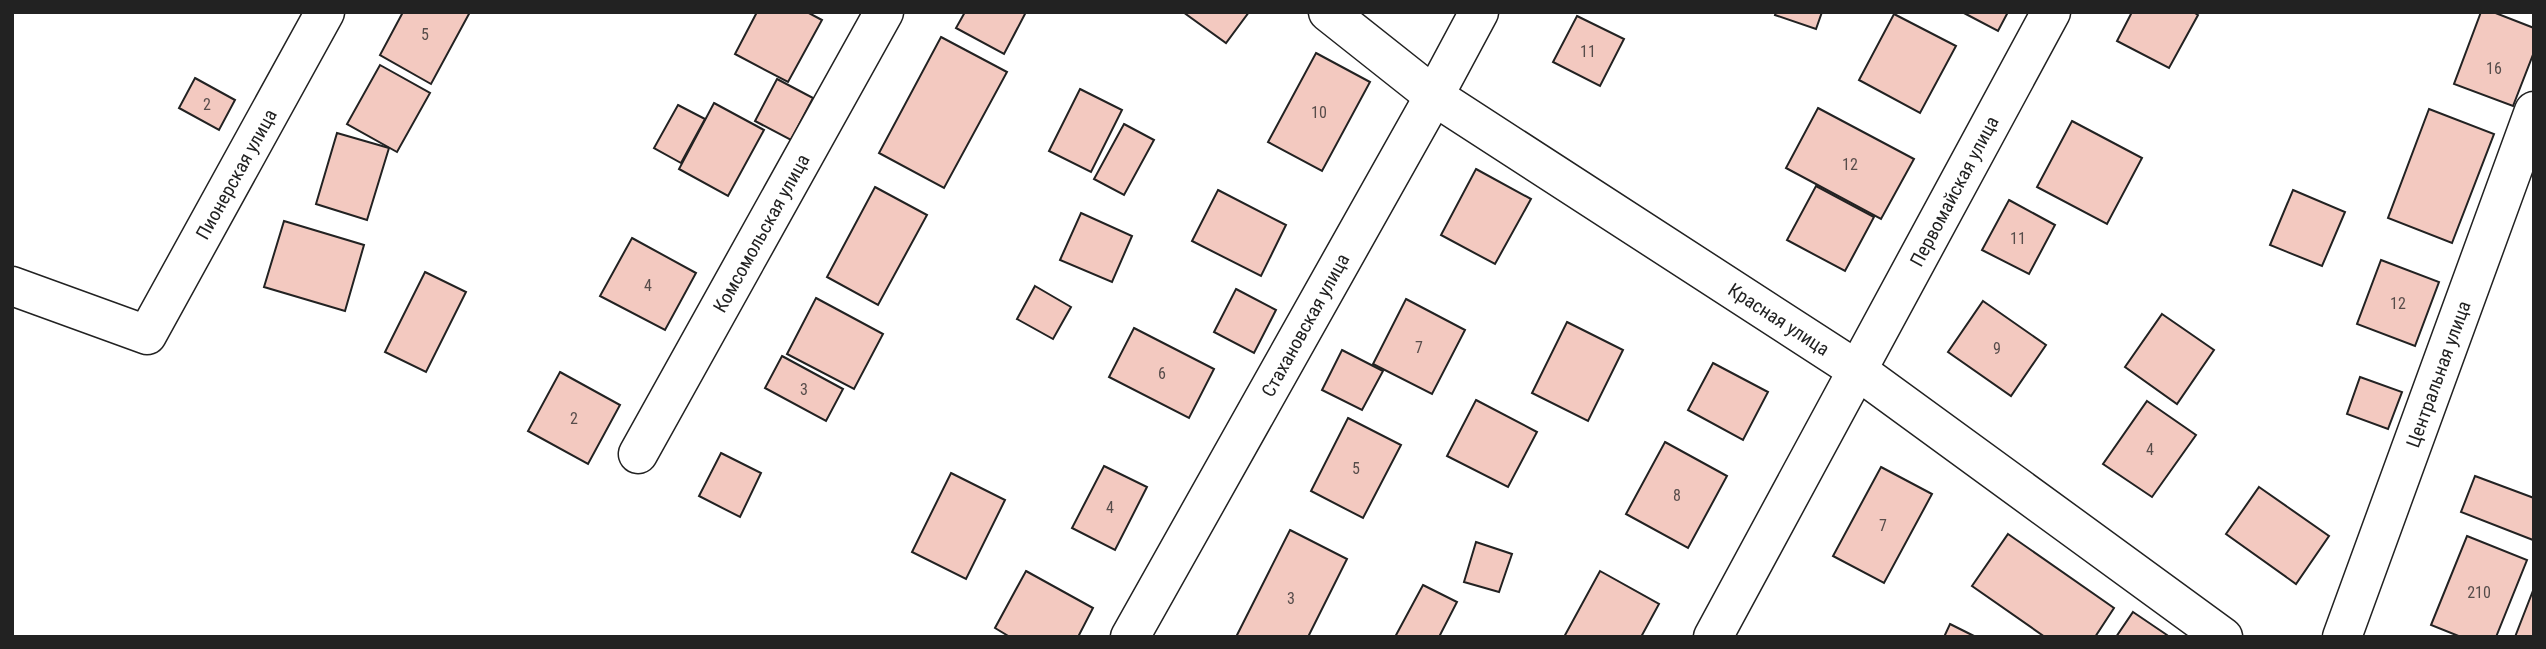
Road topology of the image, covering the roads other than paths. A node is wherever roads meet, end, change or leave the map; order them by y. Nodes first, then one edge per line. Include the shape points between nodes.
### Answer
1 (325, 12) edge
2 (884, 12) edge
3 (1328, 12) edge
4 (1479, 12) edge
5 (2050, 12) edge
6 (1434, 96) junction
7 (2534, 111) edge
8 (12, 286) edge
9 (1857, 370) junction
10 (638, 454) dead end
11 (1130, 637) edge
12 (1713, 637) edge
13 (2223, 637) edge
14 (2342, 637) edge

1 - 8 street, Пионерская улица via 147,335
2 - 10 street, Комсомольская улица
3 - 6 street, Красная улица
4 - 6 street, Стахановская улица
5 - 9 street, Первомайская улица
6 - 9 street, Красная улица
6 - 11 street, Стахановская улица
7 - 14 street, Центральная улица
9 - 12 street, Первомайская улица
9 - 13 street, Красная улица

